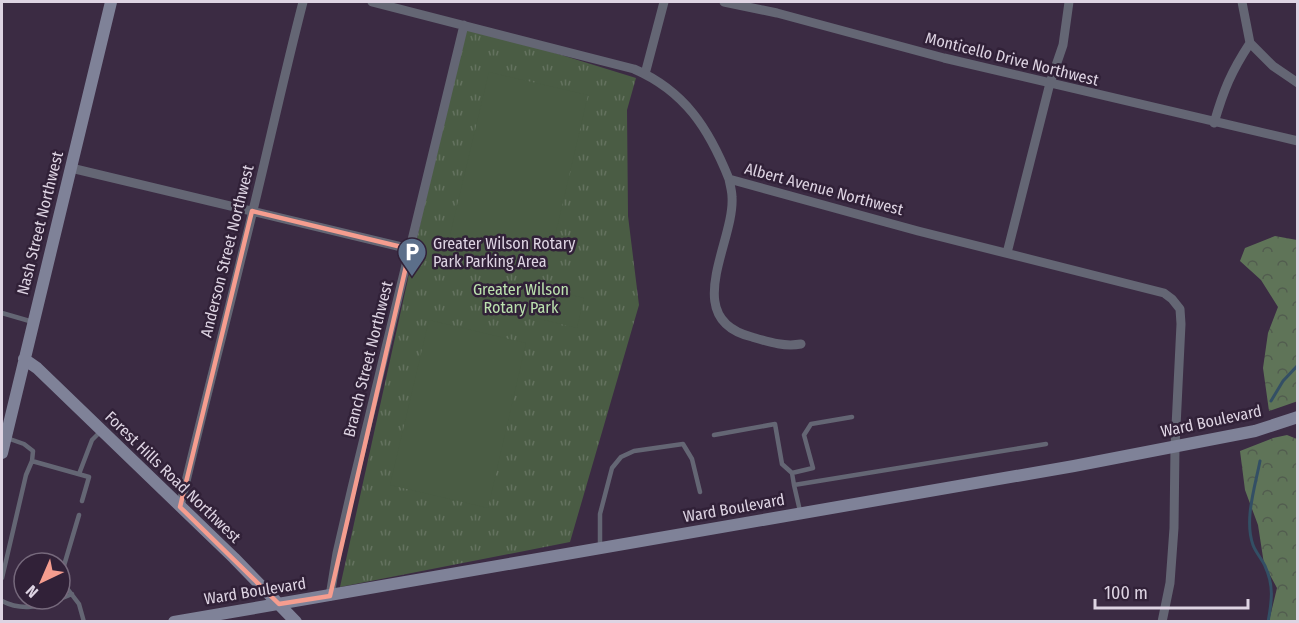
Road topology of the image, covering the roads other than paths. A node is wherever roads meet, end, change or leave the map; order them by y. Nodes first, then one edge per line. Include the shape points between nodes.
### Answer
1 (111, 2) edge
2 (303, 2) edge
3 (372, 2) edge
4 (664, 2) edge
5 (724, 2) edge
6 (1069, 2) edge
7 (1242, 2) edge
8 (464, 25) junction
9 (1250, 43) junction
10 (645, 74) junction
11 (1050, 83) junction
12 (1298, 83) edge
13 (1214, 123) junction
14 (1295, 141) edge
15 (71, 168) junction
16 (729, 179) junction
17 (252, 211) junction
18 (410, 249) junction
19 (1007, 253) junction
20 (2, 313) edge
21 (33, 322) junction
22 (801, 344) dead end
23 (24, 359) junction
24 (852, 417) dead end
25 (1298, 417) edge
26 (102, 430) junction
27 (714, 435) dead end
28 (3, 437) edge
29 (1046, 444) dead end
30 (1174, 447) junction
31 (2, 453) edge
32 (32, 461) junction
33 (792, 473) junction
34 (79, 474) junction
35 (794, 485) junction
36 (700, 492) dead end
37 (82, 501) dead end
38 (180, 507) junction
39 (800, 513) junction
40 (79, 515) dead end
41 (600, 548) junction
42 (68, 551) edge
43 (3, 566) edge
44 (2, 578) edge
45 (72, 594) edge
46 (330, 596) junction
47 (279, 604) junction
48 (189, 620) edge
49 (84, 621) edge
50 (174, 621) edge
51 (296, 621) edge
52 (1162, 621) edge

1 - 15 main road, Nash Street Northwest
2 - 17 street, Anderson Street Northwest
3 - 8 street, Albert Avenue Northwest
4 - 10 street
5 - 11 street, Monticello Drive Northwest
6 - 11 street via 1063,45
7 - 9 street
8 - 10 street, Albert Avenue Northwest
8 - 18 street, Branch Street Northwest
9 - 12 street
9 - 13 street via 1232,71
10 - 16 street, Albert Avenue Northwest via 694,113
11 - 13 street, Monticello Drive Northwest
11 - 19 street
13 - 14 street, Monticello Drive Northwest
15 - 17 street
15 - 21 main road, Nash Street Northwest
16 - 19 street, Albert Avenue Northwest
16 - 22 street via 733,198 713,287 716,307 737,332 787,346
17 - 18 street
17 - 38 street, Anderson Street Northwest
18 - 46 street, Branch Street Northwest
19 - 30 street, Albert Avenue Northwest via 1164,293 1172,299 1180,309 1181,324
20 - 21 lane
21 - 23 main road, Nash Street Northwest
23 - 26 main road, Forest Hills Road Northwest
23 - 28 main road, Nash Street Northwest
24 - 33 lane via 811,424 804,435 813,468
25 - 30 main road, Ward Boulevard via 1255,431
26 - 34 lane via 92,440
26 - 38 main road, Forest Hills Road Northwest
27 - 33 lane via 776,424 782,464
28 - 31 main road, Nash Street Northwest
28 - 32 lane via 24,444 33,452
29 - 35 lane
30 - 39 main road, Ward Boulevard
30 - 52 street via 1174,528 1170,583
32 - 34 lane
32 - 43 lane
33 - 35 lane
34 - 37 lane via 89,477
35 - 39 lane
36 - 41 lane via 692,459 683,444 633,451 621,457 612,468 600,514
38 - 47 main road, Forest Hills Road Northwest
39 - 41 main road, Ward Boulevard
40 - 42 lane
41 - 46 main road, Ward Boulevard
43 - 44 lane
45 - 49 lane
46 - 47 main road, Ward Boulevard
47 - 48 main road, Ward Boulevard
47 - 51 main road, Forest Hills Road Northwest
48 - 50 main road, Ward Boulevard

